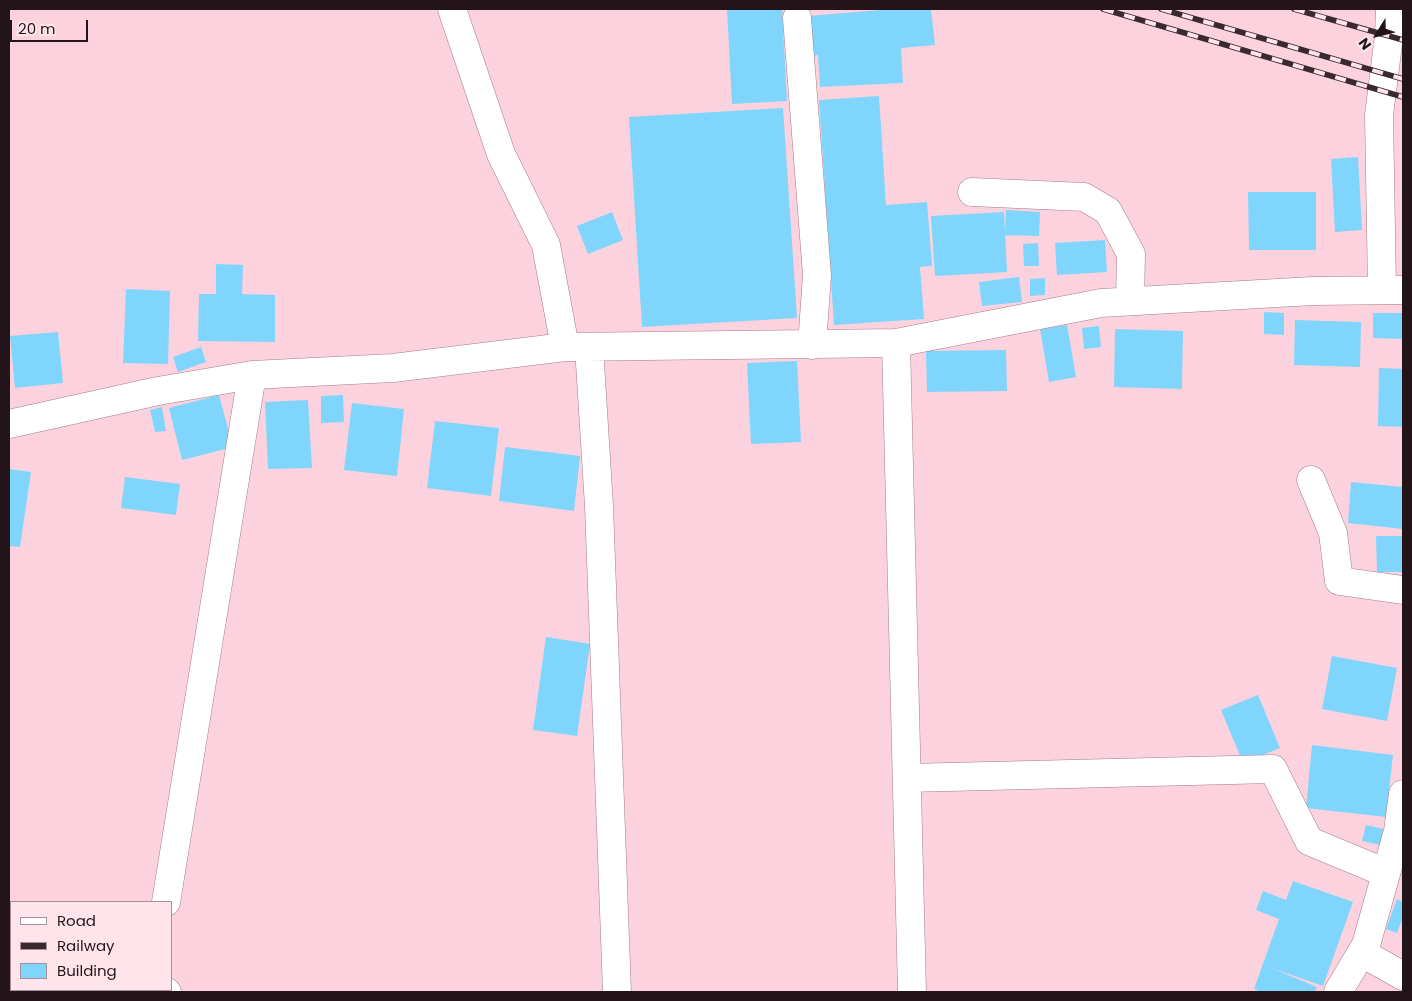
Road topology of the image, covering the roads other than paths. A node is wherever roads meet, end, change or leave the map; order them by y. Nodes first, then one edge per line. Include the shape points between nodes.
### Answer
1 (452, 9) edge
2 (1390, 9) edge
3 (797, 18) dead end
4 (972, 192) dead end
5 (1393, 289) edge
6 (1130, 301) junction
7 (896, 343) junction
8 (812, 345) junction
9 (577, 347) junction
10 (252, 375) junction
11 (9, 424) edge
12 (1311, 480) dead end
13 (1403, 590) edge
14 (907, 778) junction
15 (1403, 794) edge
16 (1401, 831) edge
17 (1386, 873) junction
18 (166, 901) edge
19 (1362, 952) junction
20 (1403, 976) edge
21 (617, 992) edge
22 (912, 992) edge
23 (1338, 992) edge

1 - 9 street via 501,154 546,246
2 - 5 street via 1379,115
3 - 8 street via 817,275
4 - 6 street via 1084,196 1108,211 1131,254
5 - 6 street
6 - 7 street via 1101,303
7 - 8 street
7 - 14 street
8 - 9 street
9 - 10 street via 393,368
9 - 21 street via 599,506
10 - 11 street via 158,391
10 - 18 street
12 - 13 street via 1333,533 1339,581
14 - 17 street via 1273,769 1310,841
14 - 22 street
15 - 16 street
16 - 17 street
17 - 19 street
19 - 20 street
19 - 23 street

